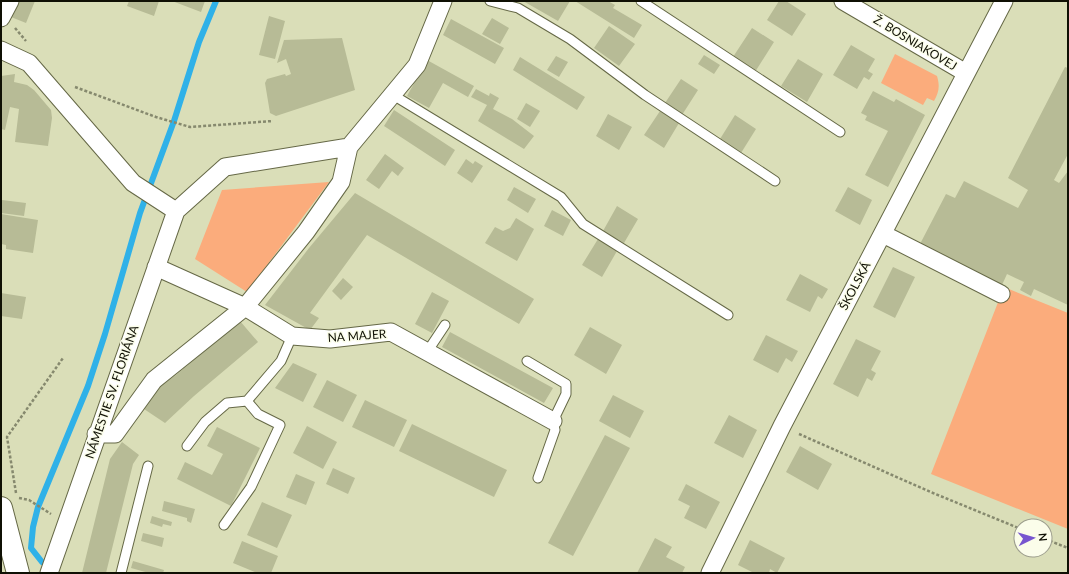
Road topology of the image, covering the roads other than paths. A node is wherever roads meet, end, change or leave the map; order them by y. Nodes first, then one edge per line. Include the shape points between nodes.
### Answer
1 (443, 1) edge
2 (490, 1) edge
3 (641, 1) edge
4 (843, 1) edge
5 (1004, 1) edge
6 (1, 50) edge
7 (966, 74) junction
8 (392, 95) junction
9 (840, 132) dead end
10 (349, 147) junction
11 (775, 181) dead end
12 (176, 211) junction
13 (882, 234) junction
14 (156, 267) junction
15 (1001, 294) dead end
16 (244, 307) junction
17 (728, 315) dead end
18 (445, 325) dead end
19 (292, 336) junction
20 (427, 352) junction
21 (527, 361) dead end
22 (247, 401) junction
23 (553, 421) junction
24 (96, 434) junction
25 (187, 446) dead end
26 (148, 466) dead end
27 (538, 478) dead end
28 (1, 508) edge
29 (224, 525) dead end
30 (18, 573) edge
31 (49, 573) edge
32 (122, 573) edge
33 (710, 573) edge

1 - 8 street via 417,65
2 - 11 lane via 518,8 570,39 645,95
3 - 9 lane
4 - 7 street, Ž. BOSNIAKOVEJ
5 - 7 street, ŠKOLSKÁ
6 - 12 street via 29,63 139,188
7 - 13 street, ŠKOLSKÁ
8 - 10 street
8 - 17 lane via 561,197 583,224
10 - 12 street, NÁMESTIE SV. FLORIÁNA via 225,166
10 - 16 street via 341,182 306,232
12 - 14 street, NÁMESTIE SV. FLORIÁNA
13 - 15 street
13 - 33 street, ŠKOLSKÁ via 782,426
14 - 16 street, NA MAJER
14 - 24 street, NÁMESTIE SV. FLORIÁNA
16 - 19 street, NA MAJER
16 - 24 street via 154,380 115,434
18 - 20 lane
19 - 20 street, NA MAJER via 330,339 390,332
19 - 22 lane via 281,361
20 - 23 street, NA MAJER
21 - 23 lane via 566,384 566,394
22 - 25 lane via 227,403 205,422
22 - 29 lane via 258,414 280,425 251,486
23 - 27 lane via 555,430
24 - 31 street, NÁMESTIE SV. FLORIÁNA
26 - 32 lane
28 - 30 main road

